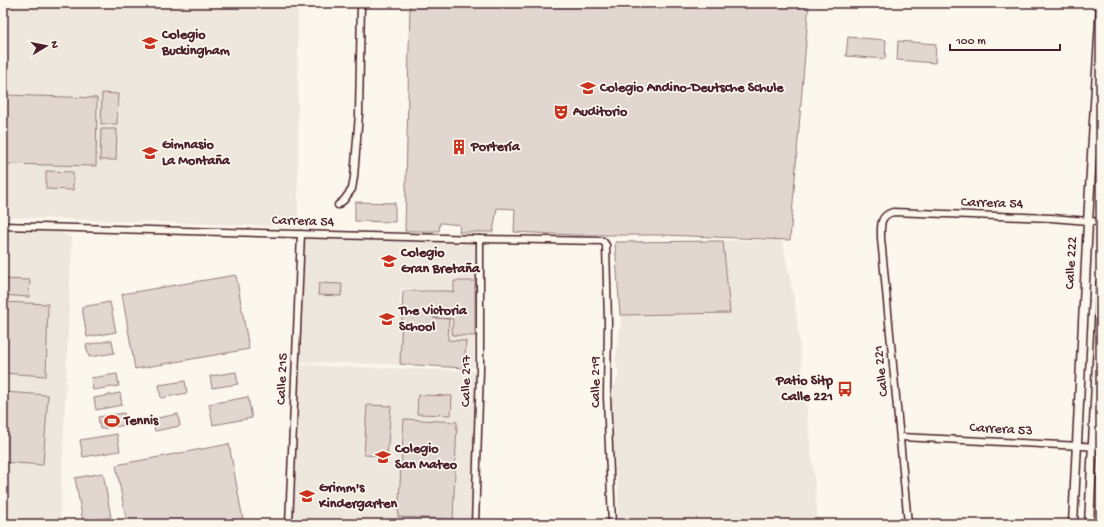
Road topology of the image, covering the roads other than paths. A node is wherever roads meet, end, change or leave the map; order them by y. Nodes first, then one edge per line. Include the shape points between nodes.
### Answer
1 (362, 3) edge
2 (1101, 3) edge
3 (338, 205) dead end
4 (884, 217) joint
5 (1088, 222) junction
6 (1101, 222) edge
7 (3, 226) edge
8 (301, 234) junction
9 (480, 239) junction
10 (603, 241) joint
11 (1101, 282) edge
12 (901, 437) junction
13 (1076, 446) junction
14 (1097, 447) edge
15 (289, 524) edge
16 (475, 524) edge
17 (612, 524) edge
18 (908, 524) edge
19 (1073, 524) edge
20 (1089, 524) edge

1 - 3 street via 359,114 354,177 352,189
2 - 5 street, Calle 222
4 - 5 street, Carrera 54 via 893,212 1051,218
4 - 12 street, Calle 221 via 881,223 881,238
5 - 6 street, Carrera 54
5 - 13 street, Calle 222
7 - 8 street, Carrera 54
8 - 9 street, Carrera 54
8 - 15 street, Calle 215
9 - 10 street, Carrera 54
9 - 16 street, Calle 217 via 480,370
10 - 17 street, Calle 219 via 606,245 607,396
11 - 14 street
12 - 13 street, Carrera 53
12 - 18 street, Calle 221
13 - 14 street, Carrera 53
13 - 19 street, Calle 222
14 - 20 street

